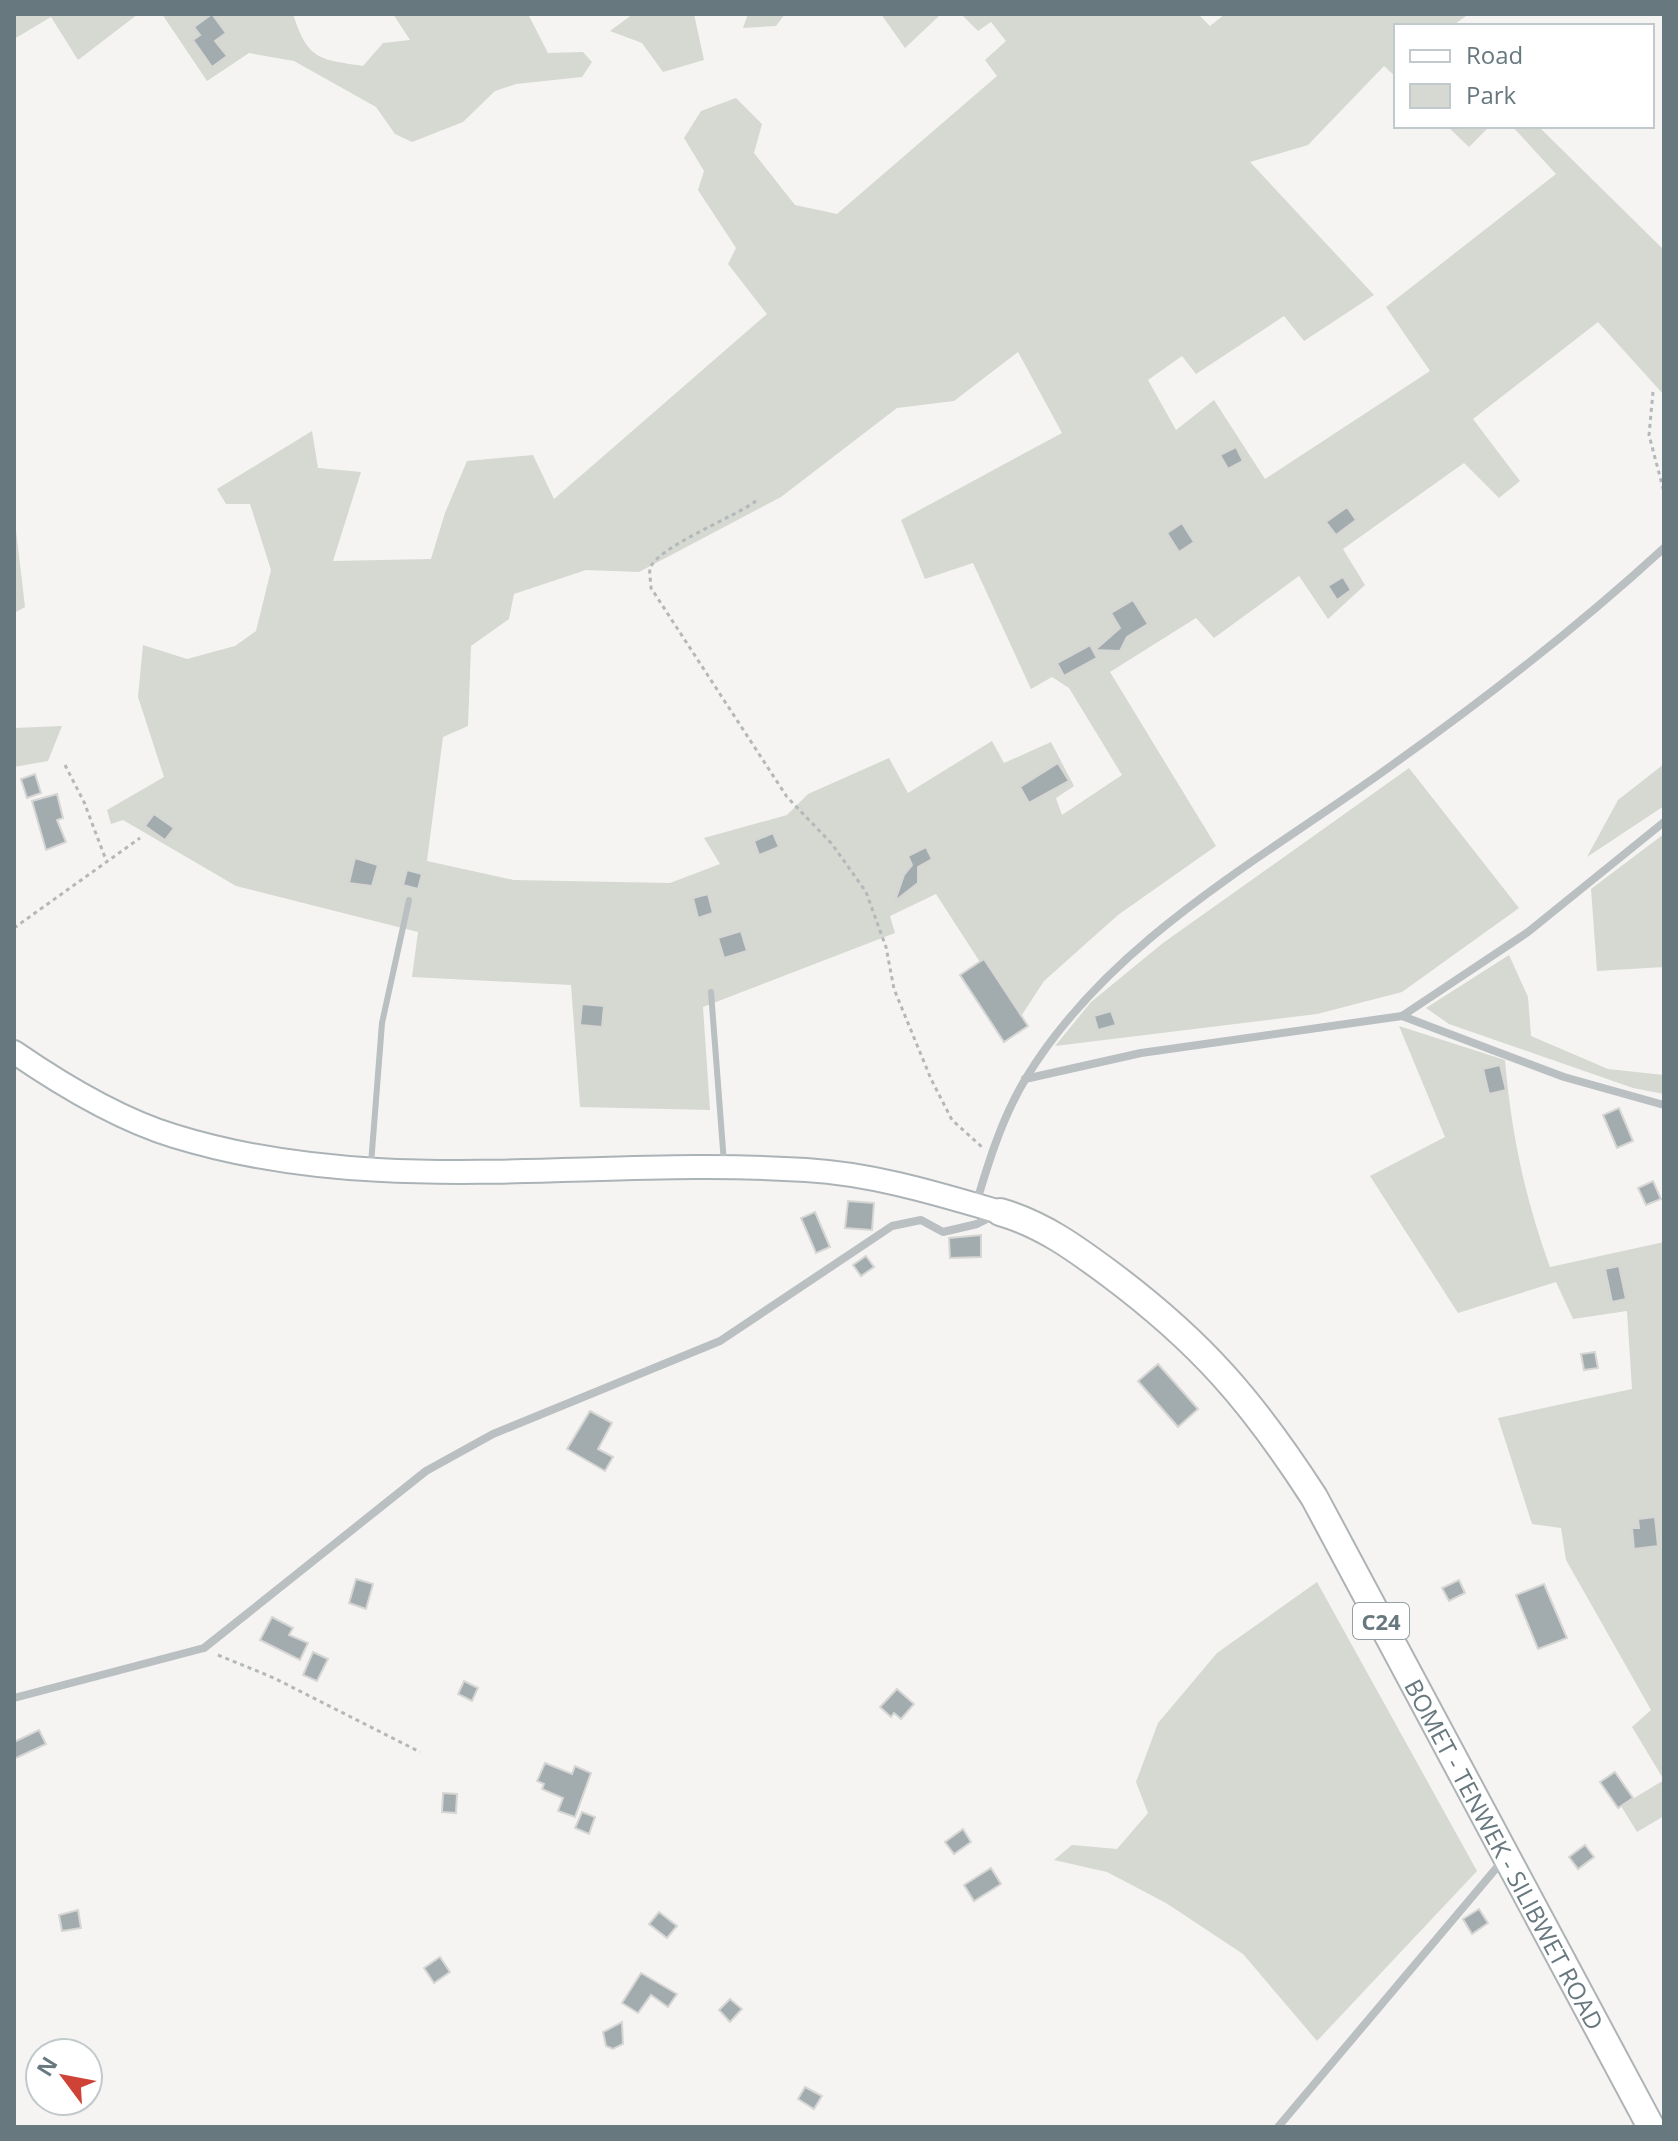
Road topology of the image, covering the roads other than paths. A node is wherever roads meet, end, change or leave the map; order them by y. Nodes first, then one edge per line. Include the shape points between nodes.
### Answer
1 (1664, 548) edge
2 (1664, 822) edge
3 (409, 900) dead end
4 (711, 992) dead end
5 (1402, 1016) junction
6 (14, 1052) edge
7 (1025, 1079) junction
8 (1664, 1105) edge
9 (724, 1167) junction
10 (370, 1172) junction
11 (988, 1208) junction
12 (14, 1698) edge
13 (1508, 1855) junction
14 (1278, 2127) edge
15 (1651, 2127) edge

1 - 7 street via 1569,631 1122,962 1074,1011
2 - 5 street via 1528,932
3 - 10 lane via 382,1023
4 - 9 lane
5 - 7 street via 1141,1053
5 - 8 street via 1564,1077
6 - 10 main road, C24 via 95,1101 171,1135 248,1156
7 - 11 street via 991,1155
9 - 10 main road, C24
9 - 11 main road, C24 via 884,1178
11 - 12 street via 977,1224 943,1232 921,1220 892,1226 720,1341 493,1434 439,1464 204,1648
11 - 13 main road, BOMET - TENWEK - SILIBWET ROAD / C24 via 1064,1240 1171,1321 1217,1365 1271,1431 1314,1497
13 - 14 street
13 - 15 main road, BOMET - TENWEK - SILIBWET ROAD / C24

